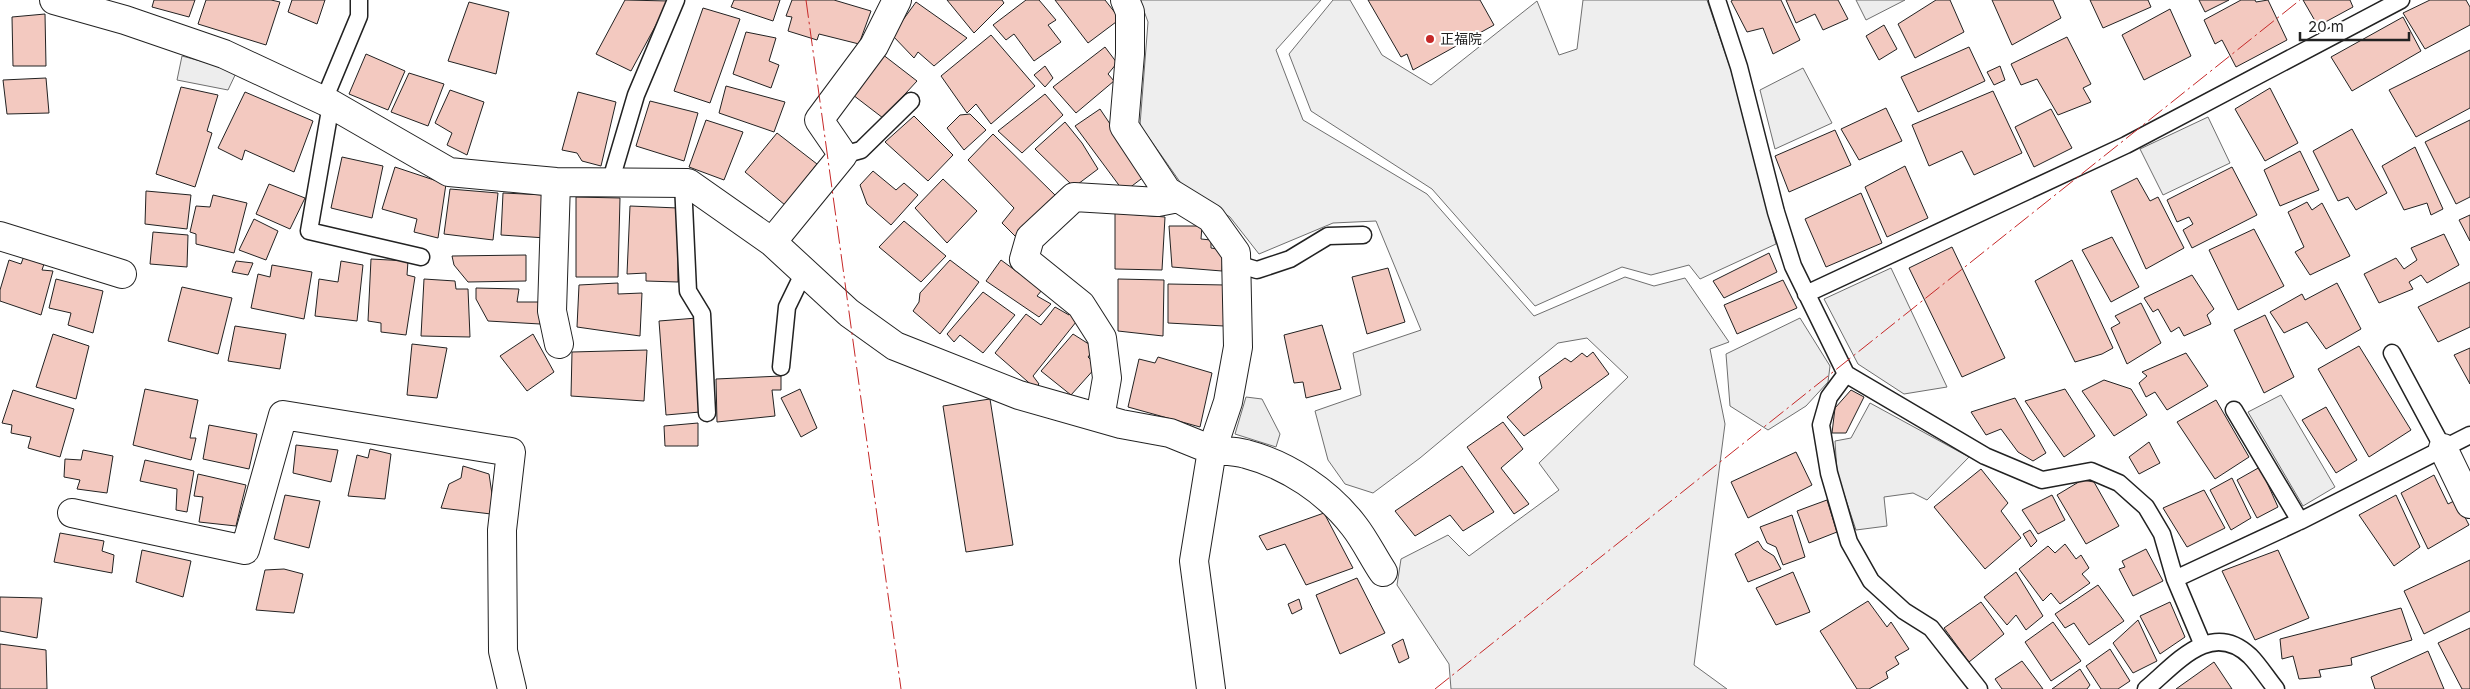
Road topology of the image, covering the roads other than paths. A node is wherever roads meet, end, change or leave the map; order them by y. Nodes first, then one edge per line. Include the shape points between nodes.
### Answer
1 (54, 0) edge
2 (359, 0) edge
3 (676, 0) edge
4 (897, 0) edge
5 (1125, 0) edge
6 (1717, 0) edge
7 (2401, 0) edge
8 (911, 101) dead end
9 (328, 102) junction
10 (843, 155) junction
11 (556, 182) junction
12 (610, 183) junction
13 (683, 183) junction
14 (1178, 198) junction
15 (1363, 235) dead end
16 (0, 236) edge
17 (772, 242) junction
18 (421, 257) dead end
19 (1238, 264) junction
20 (804, 272) junction
21 (122, 274) dead end
22 (1806, 294) junction
23 (559, 344) dead end
24 (2392, 353) dead end
25 (781, 367) dead end
26 (1846, 374) junction
27 (2234, 410) dead end
28 (707, 413) dead end
29 (1100, 418) junction
30 (2470, 436) edge
31 (2443, 448) junction
32 (1212, 450) junction
33 (2470, 504) edge
34 (72, 513) dead end
35 (2300, 521) junction
36 (1383, 572) dead end
37 (2175, 579) junction
38 (2202, 643) junction
39 (512, 689) edge
40 (1210, 689) edge
41 (1979, 689) edge
42 (2146, 689) edge
43 (2276, 689) edge

1 - 9 street via 224,54
2 - 9 lane via 359,16
3 - 12 lane via 636,95
4 - 10 street via 874,46 819,120
5 - 14 street via 1130,12 1130,54 1124,126 1167,191
6 - 22 lane via 1739,67 1776,212 1793,266
7 - 22 lane via 2126,145
8 - 10 lane via 861,150
9 - 11 street via 449,172
9 - 18 lane via 309,231
10 - 17 street
11 - 12 street
11 - 23 street via 552,311
12 - 13 street
13 - 17 street via 688,183
13 - 28 lane via 688,291 702,314
14 - 19 street via 1211,218 1236,253
14 - 29 street via 1158,202 1074,197 1030,238 1024,259 1081,304 1102,338 1107,378
15 - 19 lane via 1328,236 1290,259 1257,270
16 - 21 street
17 - 20 street
19 - 32 street via 1238,347 1228,402
20 - 25 lane via 787,307
20 - 29 street via 849,313 895,346 1019,396
22 - 26 lane
24 - 31 lane
26 - 37 lane via 1985,456 2042,480 2091,471 2119,483 2146,507 2162,534
26 - 41 lane via 1829,397 1821,425 1828,473 1850,542 1871,581 1904,612 1931,628
27 - 35 lane
29 - 32 street via 1170,433
30 - 31 lane
31 - 33 street
31 - 35 lane
32 - 36 street via 1245,453 1279,464 1299,476 1354,526
32 - 40 street via 1194,562
34 - 39 street via 245,550 283,415 511,452 502,530 503,651
35 - 37 lane
37 - 38 lane
38 - 42 lane
38 - 43 lane via 2224,641 2249,655

